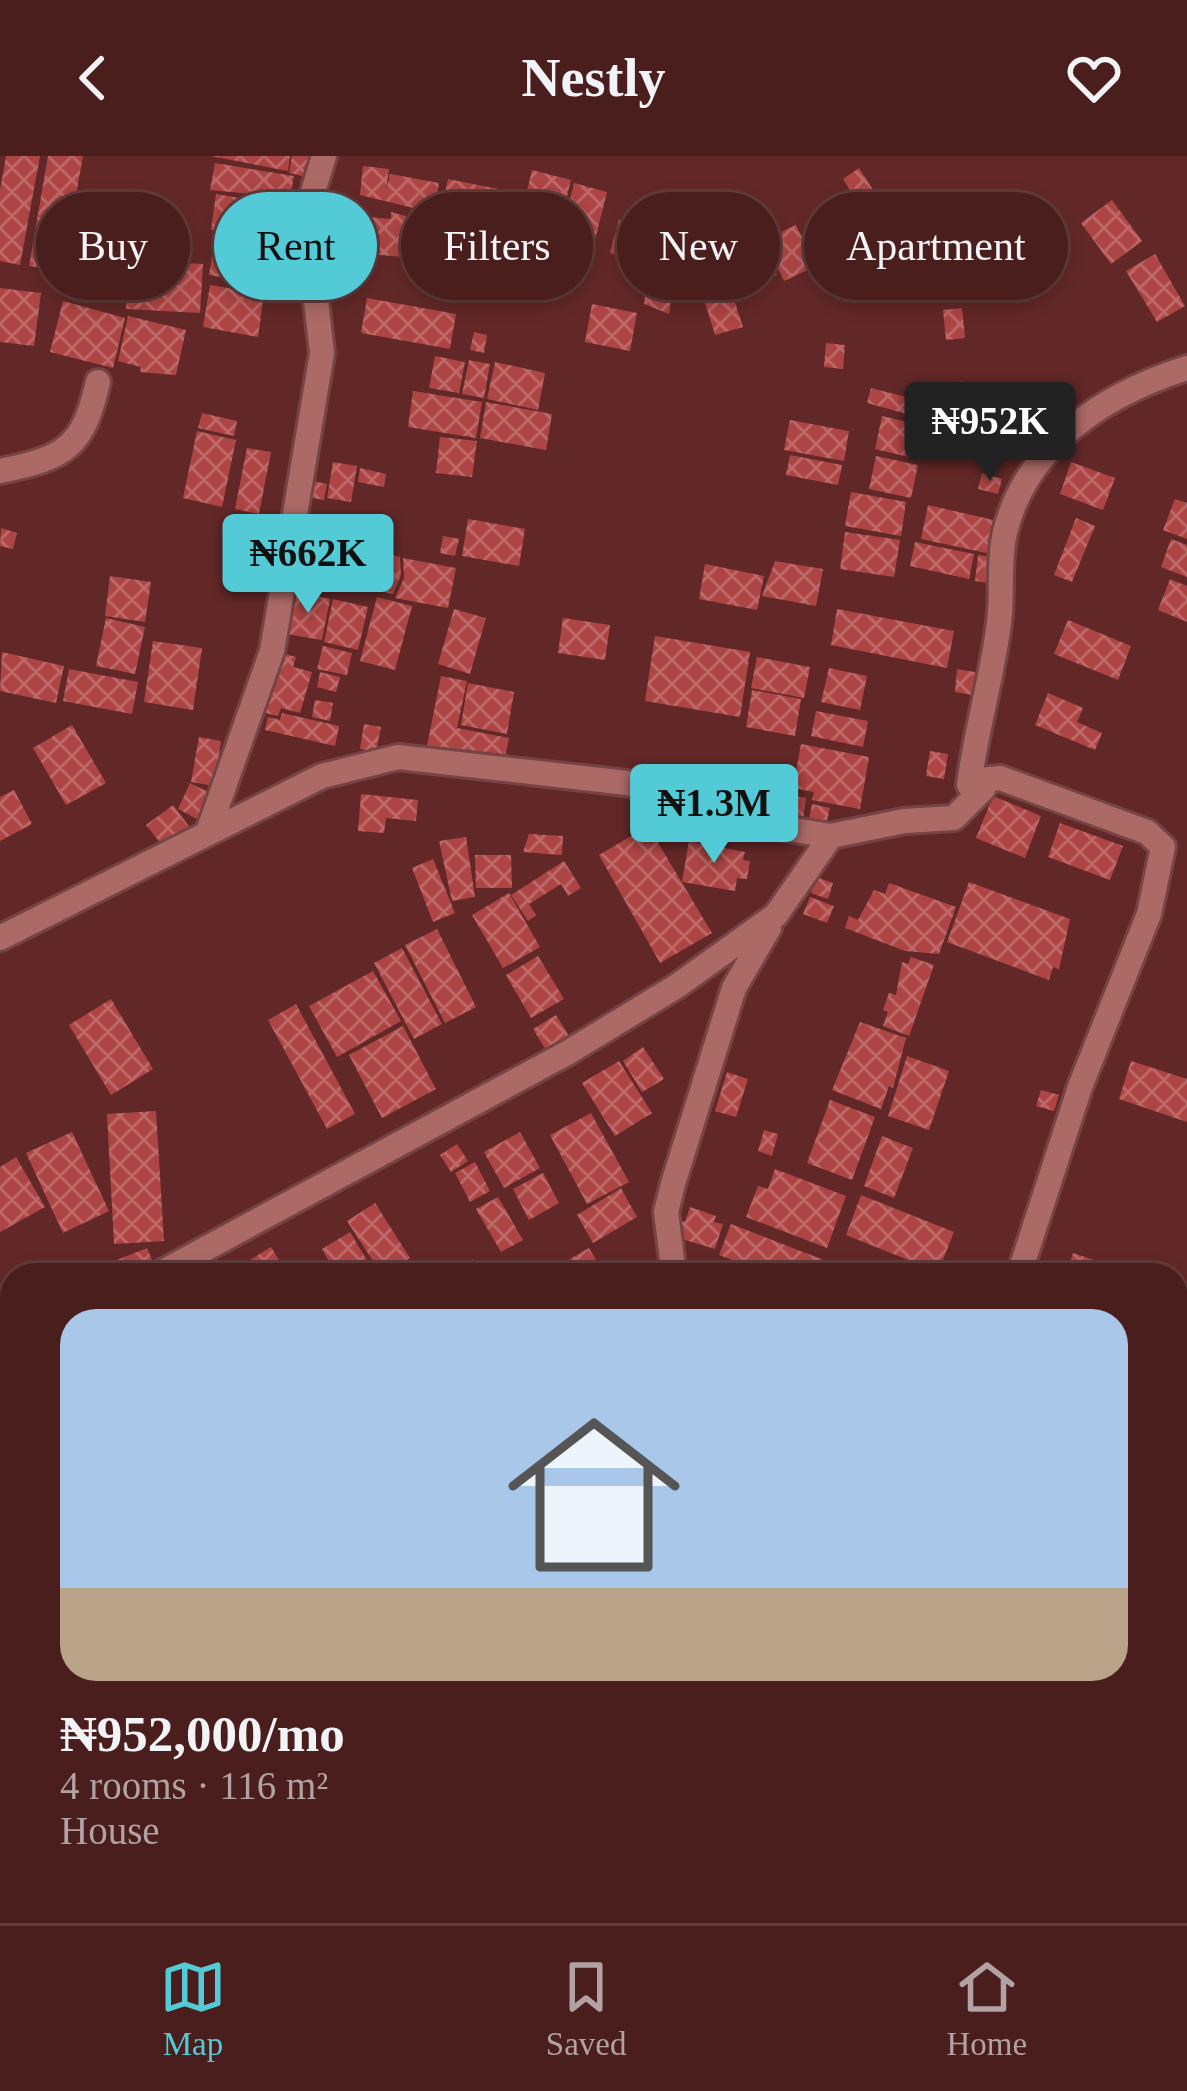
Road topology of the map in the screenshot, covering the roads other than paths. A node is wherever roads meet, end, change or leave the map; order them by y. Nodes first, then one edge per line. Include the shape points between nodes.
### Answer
1 (324, 156) edge
2 (1187, 368) edge
3 (98, 382) dead end
4 (0, 472) edge
5 (980, 780) junction
6 (209, 829) junction
7 (832, 836) junction
8 (776, 915) junction
9 (0, 938) edge
10 (179, 1263) edge
11 (673, 1263) edge
12 (1023, 1263) edge

1 - 6 street via 310,248 322,352 272,651
2 - 5 street via 1092,411 1054,442 1013,504 969,785
3 - 4 street via 88,428 66,451
5 - 7 street via 982,789 954,818
5 - 12 street via 1024,784 1147,832 1163,847 1148,914
6 - 7 street via 322,776 398,758 627,783 740,821
6 - 9 street
7 - 8 street
8 - 10 street via 567,1053
8 - 11 street via 734,988 673,1184

